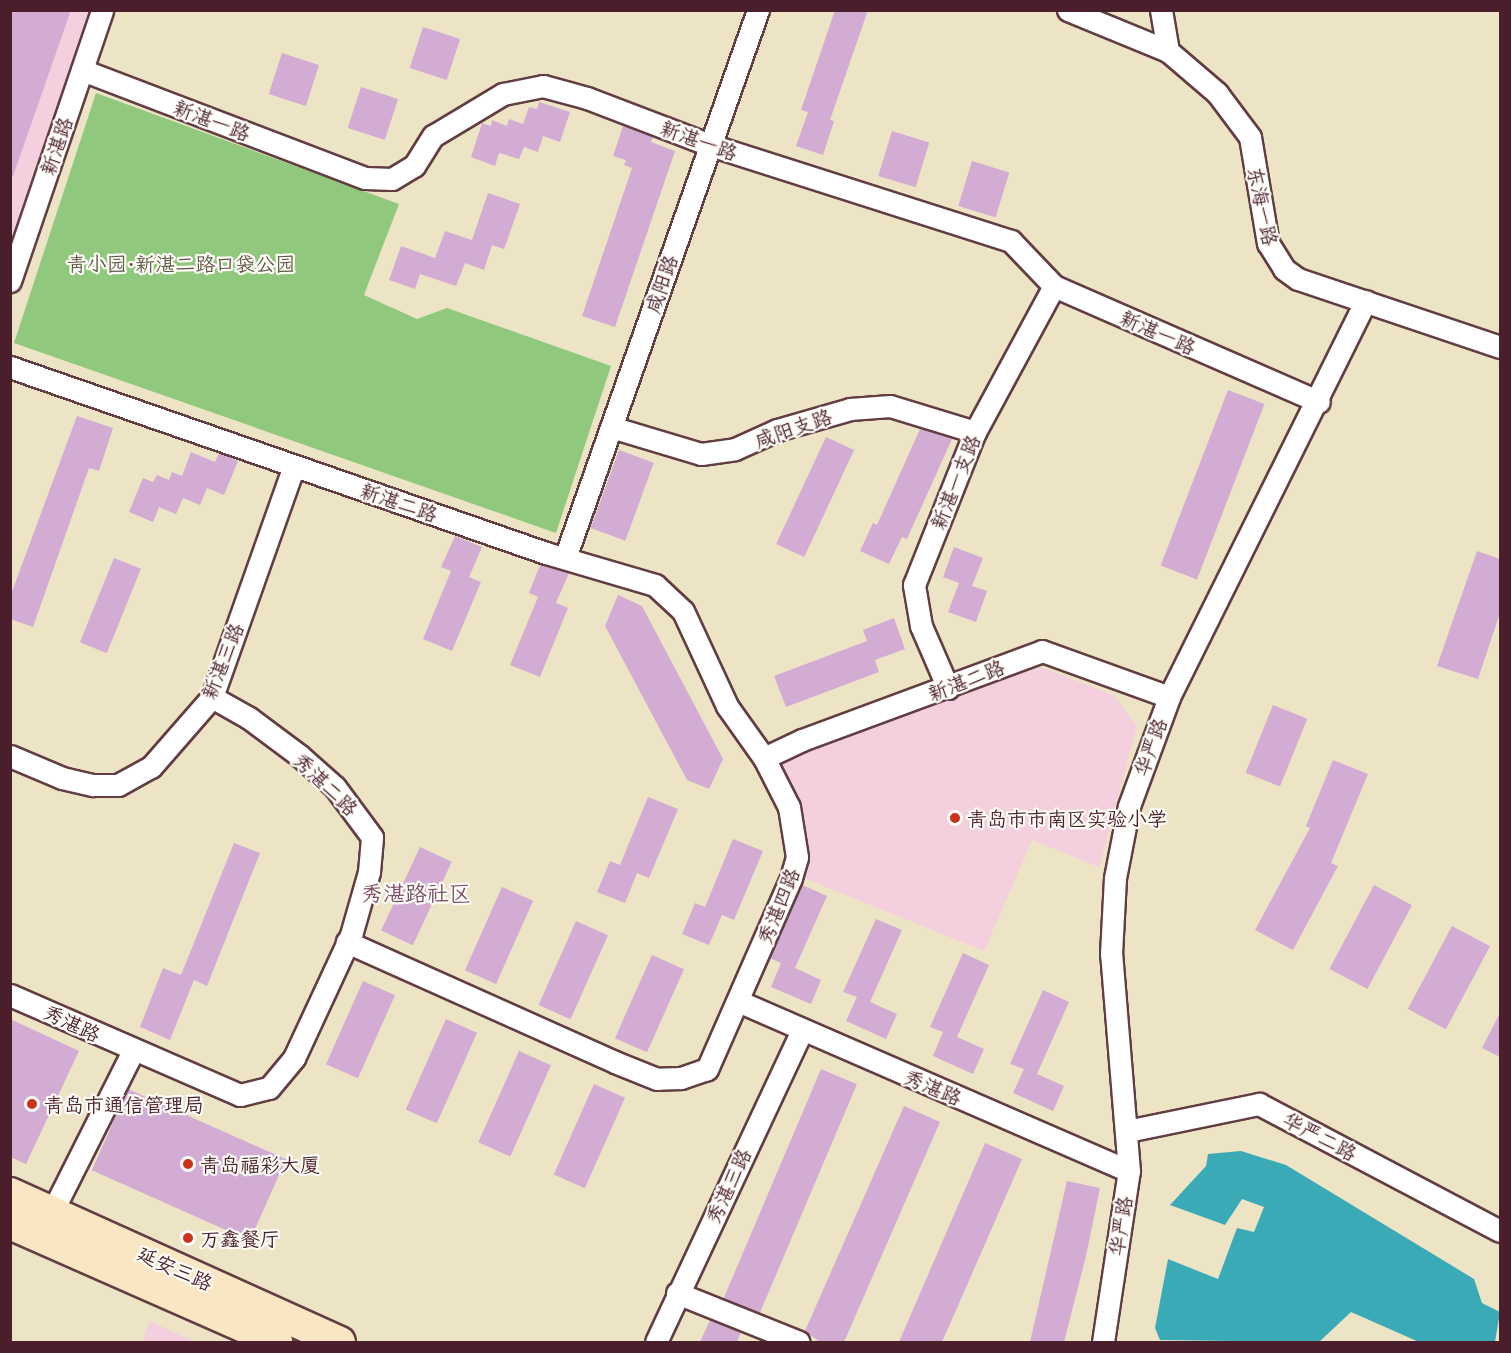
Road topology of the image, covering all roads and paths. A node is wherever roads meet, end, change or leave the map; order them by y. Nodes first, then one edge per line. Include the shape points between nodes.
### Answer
1 (102, 10) edge
2 (758, 10) edge
3 (1068, 10) edge
4 (1161, 10) edge
5 (1168, 51) junction
6 (82, 70) junction
7 (711, 145) junction
8 (10, 281) edge
9 (1054, 286) junction
10 (1366, 301) junction
11 (1500, 347) edge
12 (10, 367) edge
13 (1318, 402) junction
14 (611, 427) junction
15 (975, 432) junction
16 (294, 465) junction
17 (565, 558) junction
18 (948, 688) junction
19 (212, 697) junction
20 (1169, 697) junction
21 (727, 706) joint
22 (10, 756) edge
23 (764, 758) junction
24 (347, 942) junction
25 (10, 995) edge
26 (738, 1001) junction
27 (802, 1031) junction
28 (133, 1051) junction
29 (1127, 1131) junction
30 (1129, 1171) junction
31 (10, 1193) edge
32 (52, 1212) junction
33 (10, 1224) edge
34 (1500, 1231) edge
35 (677, 1293) junction
36 (277, 1342) edge
37 (340, 1342) edge
38 (656, 1342) edge
39 (799, 1342) edge
40 (1103, 1342) edge

1 - 6 street, 新湛路
2 - 7 street, 咸阳路
3 - 5 street, 东海一路
4 - 5 street
5 - 10 street, 东海一路 via 1217,93 1250,137 1268,243 1279,264 1298,279
6 - 7 street, 新湛一路 via 365,178 392,179 414,166 433,136 503,94 543,86 587,98
6 - 8 street, 新湛路
7 - 9 street, 新湛一路 via 1011,241
7 - 14 street, 咸阳路
9 - 13 street, 新湛一路
9 - 15 street, 新湛一支路
10 - 11 street, 东海一路
10 - 13 street, 华严路
12 - 16 street, 新湛二路
13 - 20 street, 华严路
14 - 15 street, 咸阳支路 via 701,454 735,449 777,430 850,409 890,405
14 - 17 street, 咸阳路
15 - 18 street, 新湛一支路 via 914,585 921,626
16 - 17 street, 新湛二路
16 - 19 street, 新湛三路
17 - 21 street, 新湛二路 via 655,585 683,611
18 - 20 street, 新湛二路 via 1042,651
18 - 23 street, 新湛二路 via 802,740
19 - 22 street, 新湛三路 via 151,767 118,785 93,785 62,778
19 - 24 street, 秀湛二路 via 249,718 300,756 335,787 372,837 369,872
20 - 29 street, 华严路 via 1129,806 1115,878 1111,954
21 - 23 street, 秀湛四路
23 - 26 street, 秀湛四路 via 789,807 797,858
24 - 26 street, 秀湛四路 via 657,1079 681,1078 707,1069
24 - 28 street, 秀湛二路 via 294,1058 269,1088 240,1095
25 - 28 street, 秀湛路
26 - 27 street, 秀湛路
27 - 30 street, 秀湛路
27 - 35 street, 秀湛三路
28 - 32 street
29 - 30 street, 华严路
29 - 34 street, 华严二路 via 1259,1104
30 - 40 street, 华严路
31 - 32 main road, 延安三路
32 - 37 main road, 延安三路
33 - 36 main road, 延安三路
35 - 38 street, 秀湛三路
35 - 39 street

